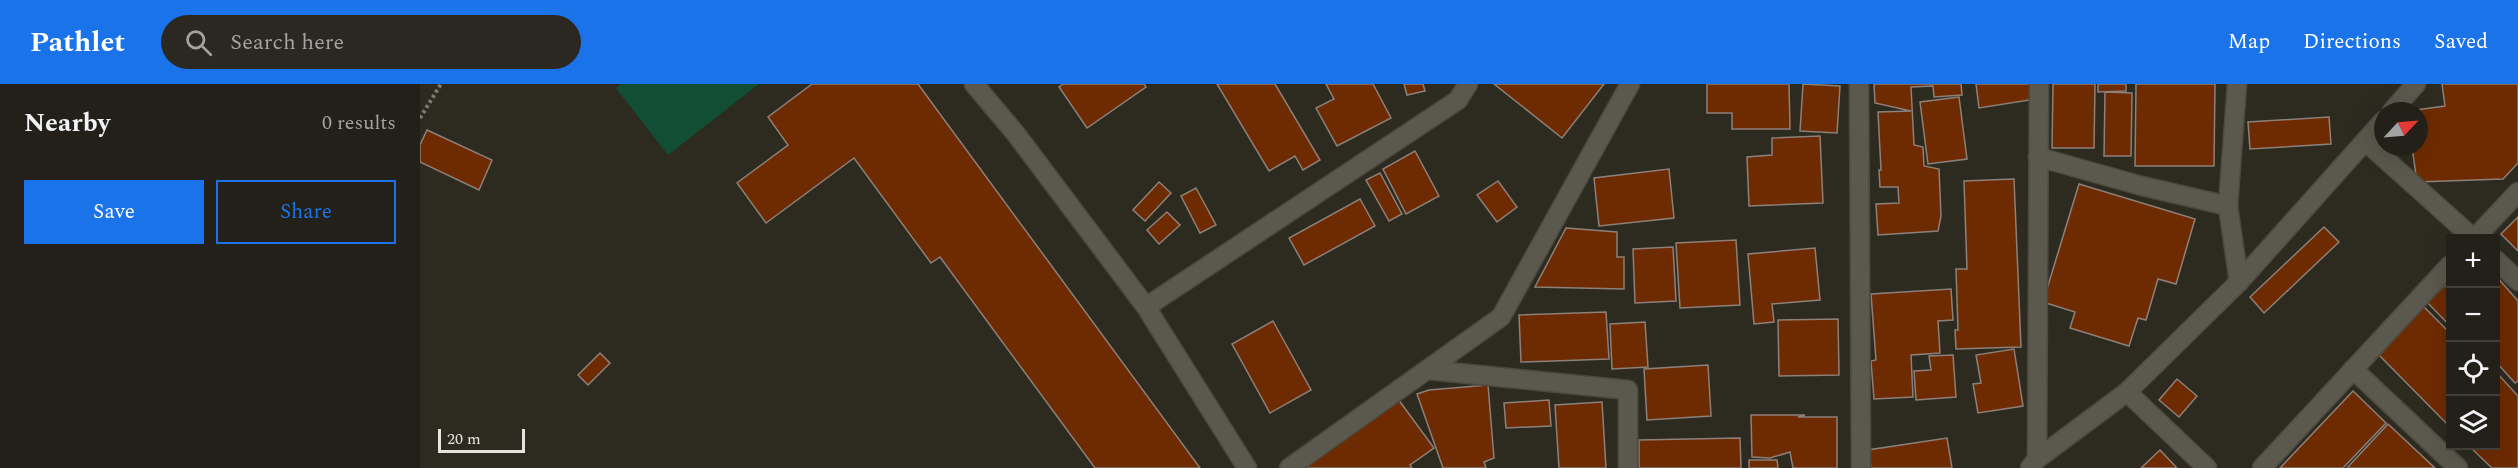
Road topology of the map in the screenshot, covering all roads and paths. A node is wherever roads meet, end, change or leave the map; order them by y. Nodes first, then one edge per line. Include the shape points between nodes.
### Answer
1 (441, 84) edge
2 (974, 84) edge
3 (1468, 84) edge
4 (1630, 84) edge
5 (1859, 84) edge
6 (2039, 84) edge
7 (2237, 84) edge
8 (2416, 84) edge
9 (2400, 102) edge
10 (420, 118) edge
11 (2374, 131) edge
12 (2365, 141) junction
13 (2038, 157) junction
14 (2518, 192) edge
15 (2228, 206) junction
16 (2470, 234) edge
17 (2478, 234) edge
18 (2500, 264) edge
19 (2446, 270) edge
20 (2518, 281) edge
21 (2239, 282) junction
22 (1146, 307) junction
23 (2353, 369) junction
24 (1429, 370) junction
25 (2127, 392) junction
26 (2033, 464) edge
27 (1247, 468) edge
28 (1289, 468) edge
29 (1628, 468) edge
30 (1861, 468) edge
31 (2207, 468) edge
32 (2262, 468) edge
33 (2458, 468) edge

1 - 10 path
2 - 22 street
3 - 22 street via 1458,100
4 - 24 street via 1501,317
5 - 30 street
6 - 13 street
7 - 15 street
8 - 9 street
11 - 12 street
12 - 16 street
12 - 21 street
13 - 15 street
13 - 26 street
14 - 17 street
15 - 21 street
18 - 20 street
19 - 23 street
21 - 25 street
22 - 27 street
23 - 32 street
23 - 33 street
24 - 28 street
24 - 29 street via 1628,390
25 - 26 street
25 - 31 street

